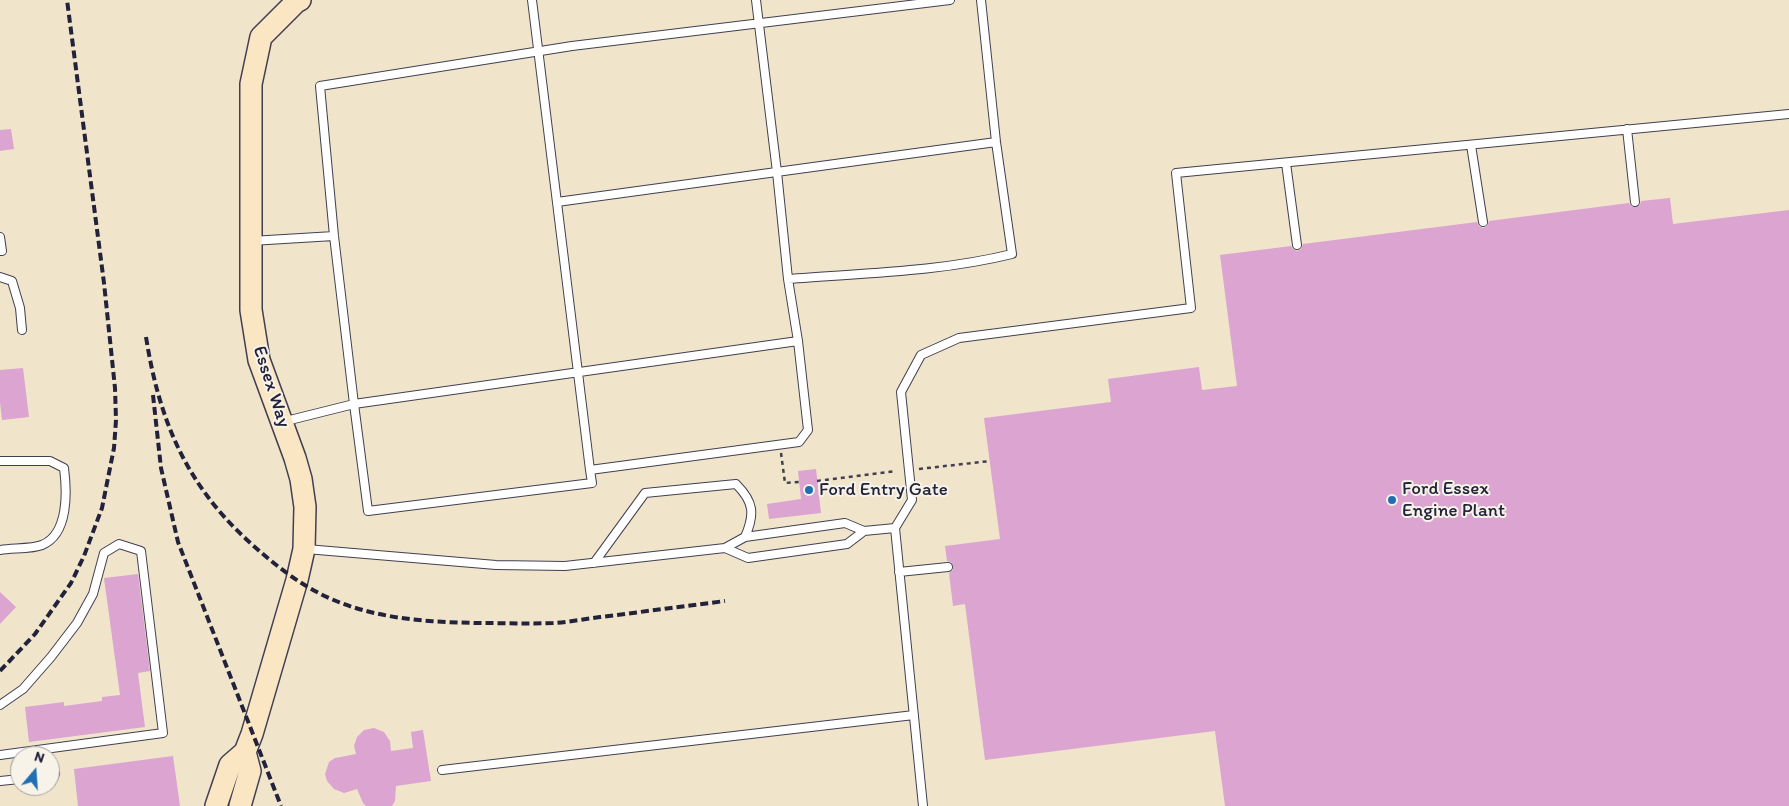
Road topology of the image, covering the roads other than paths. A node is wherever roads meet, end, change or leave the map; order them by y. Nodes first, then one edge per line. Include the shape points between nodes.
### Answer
1 (300, 0) edge
2 (532, 0) edge
3 (756, 0) edge
4 (950, 0) edge
5 (981, 0) edge
6 (759, 22) junction
7 (538, 51) junction
8 (1789, 114) edge
9 (1627, 130) junction
10 (996, 142) junction
11 (1471, 145) junction
12 (1286, 162) junction
13 (777, 172) junction
14 (557, 202) junction
15 (1635, 202) dead end
16 (1483, 222) dead end
17 (334, 236) junction
18 (0, 237) edge
19 (251, 241) junction
20 (1297, 245) dead end
21 (0, 251) edge
22 (0, 277) edge
23 (788, 279) junction
24 (22, 330) dead end
25 (798, 342) junction
26 (579, 372) junction
27 (354, 404) junction
28 (282, 422) junction
29 (0, 461) edge
30 (590, 470) junction
31 (895, 528) junction
32 (864, 531) junction
33 (745, 537) junction
34 (304, 548) junction
35 (724, 548) junction
36 (0, 550) edge
37 (594, 563) junction
38 (948, 567) dead end
39 (899, 572) junction
40 (0, 705) edge
41 (914, 715) junction
42 (246, 752) junction
43 (0, 755) edge
44 (442, 770) dead end
45 (216, 806) edge
46 (240, 806) edge
47 (923, 806) edge

1 - 19 street, Essex Way via 261,37 251,84
2 - 7 lane
3 - 6 lane
4 - 6 lane
5 - 10 lane
6 - 7 lane
6 - 13 lane
7 - 14 lane
7 - 17 lane via 320,86
8 - 9 lane
9 - 11 lane
9 - 15 lane
10 - 13 lane
10 - 23 lane via 1012,254 981,262
11 - 12 lane
11 - 16 lane
12 - 20 lane
12 - 31 lane via 1176,173 1191,308 959,338 921,355 901,392 912,500
13 - 14 lane
13 - 23 lane
14 - 26 lane
17 - 19 lane
17 - 27 lane
18 - 21 lane
19 - 28 street, Essex Way via 251,310 260,360
22 - 24 lane via 12,281
23 - 25 lane
25 - 26 lane
25 - 30 lane via 808,430 798,442
26 - 27 lane
26 - 30 lane
27 - 28 lane
27 - 30 lane via 368,511 592,483
28 - 34 street, Essex Way via 301,479
29 - 36 lane via 50,461 64,468 67,489 64,511 54,537 42,545
31 - 32 lane
31 - 39 lane
32 - 33 lane via 845,523
32 - 35 lane via 847,544 748,558
33 - 35 lane
33 - 37 lane via 752,509 747,494 736,484 645,493
34 - 37 lane via 496,565
34 - 42 street, Essex Way via 298,580
35 - 37 lane
38 - 39 lane
39 - 41 lane
40 - 43 lane via 23,689 77,623 93,594 104,553 119,544 141,551 163,733
41 - 44 lane
41 - 47 lane
42 - 45 street, Essex Way via 230,765
42 - 46 street, Essex Way via 250,771

